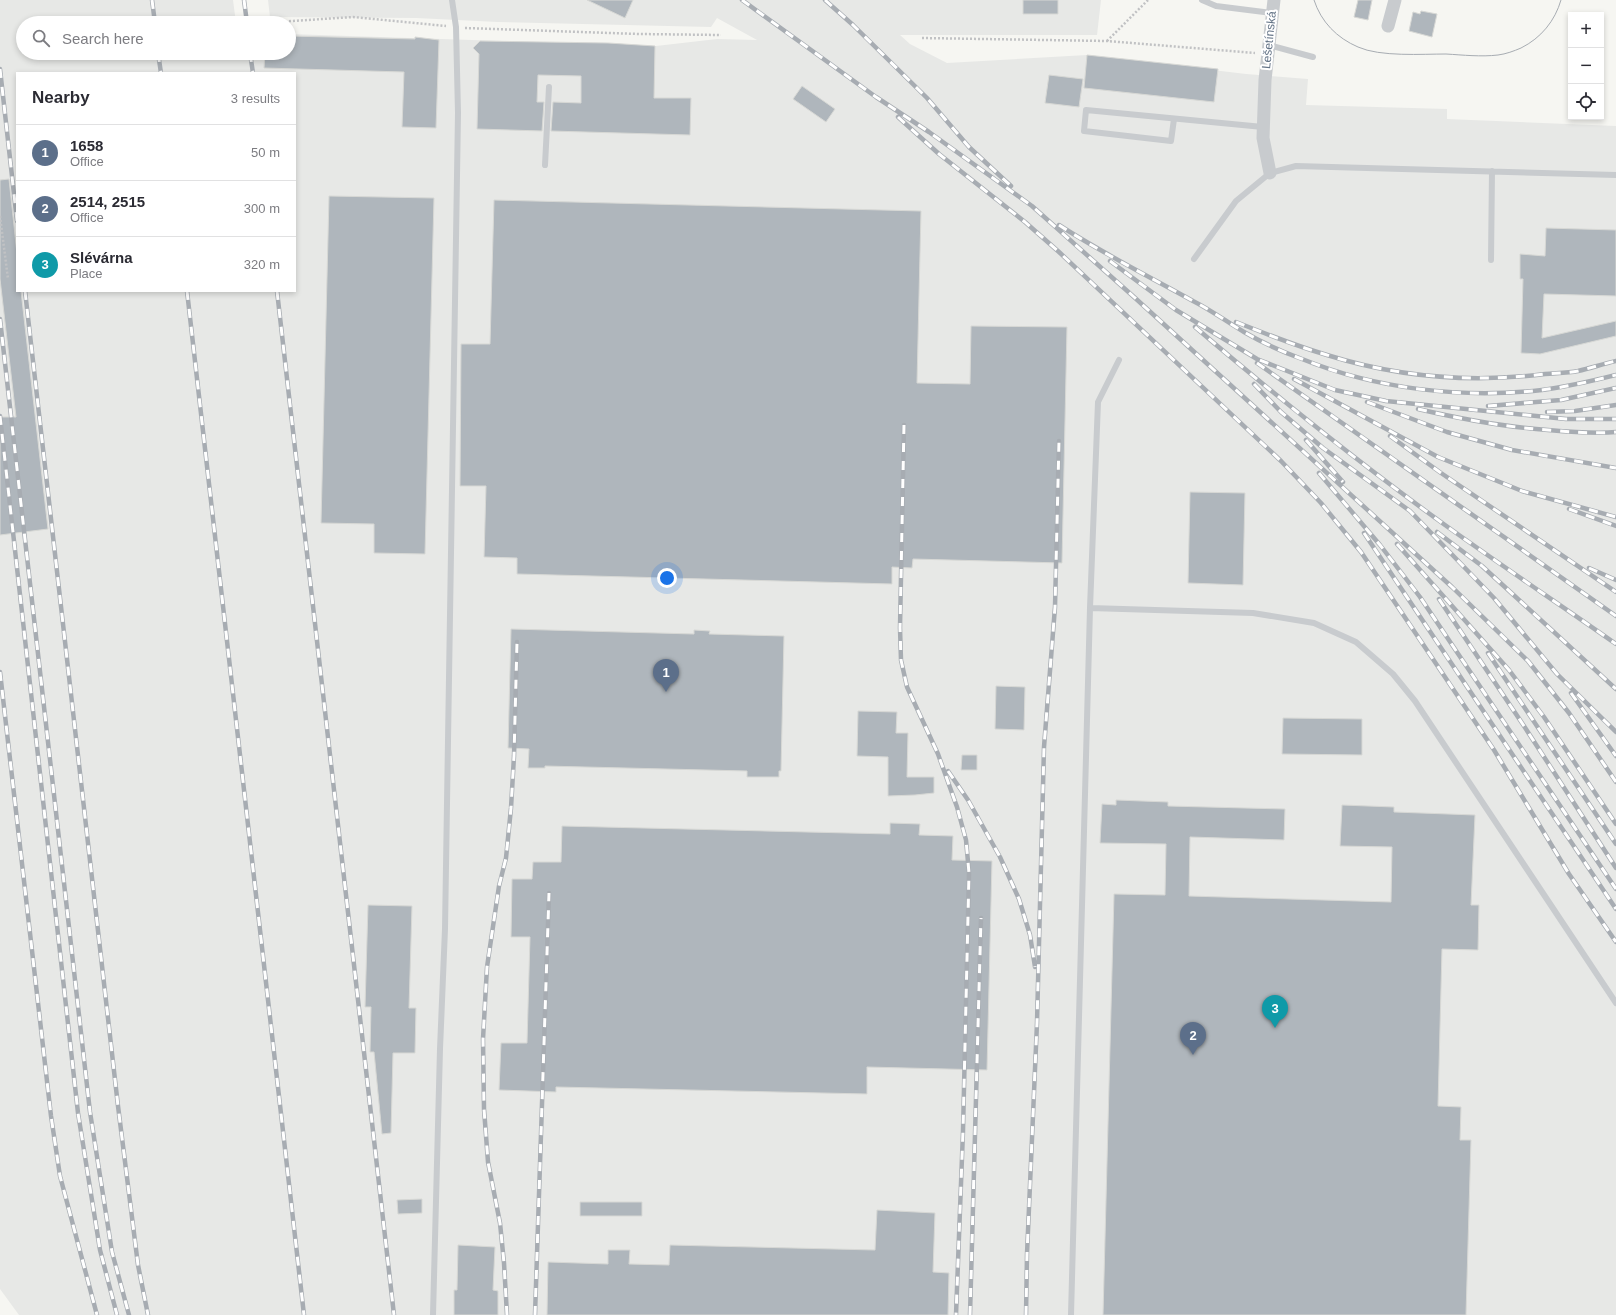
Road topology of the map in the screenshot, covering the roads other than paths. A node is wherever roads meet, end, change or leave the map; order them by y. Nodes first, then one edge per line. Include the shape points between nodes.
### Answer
1 (452, 0) edge
2 (1202, 0) edge
3 (1395, 0) edge
4 (1273, 6) edge
5 (1388, 26) dead end
6 (1268, 50) junction
7 (1314, 57) dead end
8 (549, 87) dead end
9 (1174, 119) junction
10 (1263, 127) junction
11 (545, 165) dead end
12 (1492, 172) junction
13 (1270, 173) junction
14 (1616, 175) edge
15 (1194, 259) dead end
16 (1491, 260) dead end
17 (1119, 360) dead end
18 (1090, 608) junction
19 (1616, 1003) edge
20 (433, 1315) edge
21 (1071, 1315) edge

1 - 20 lane via 456,27 458,113 445,929
2 - 4 lane via 1216,6
3 - 5 street
4 - 6 street, Lešetínská
6 - 7 lane
6 - 10 street, Lešetínská
8 - 11 lane
9 - 9 lane via 1086,110 1084,131 1171,141
9 - 10 lane
10 - 13 street, Lešetínská
12 - 13 lane via 1296,166
12 - 14 lane
12 - 16 lane
13 - 15 lane via 1236,201
17 - 18 lane via 1098,402
18 - 19 lane via 1253,613 1314,623 1356,642 1393,674 1415,701
18 - 21 lane

